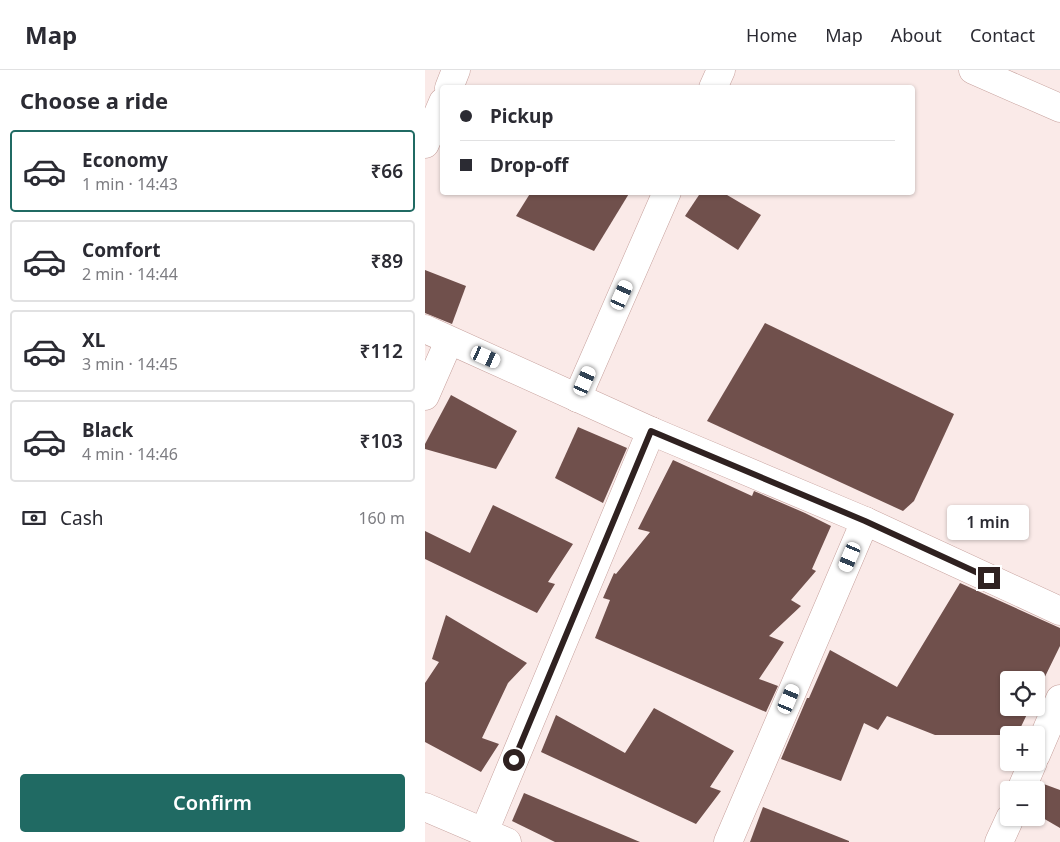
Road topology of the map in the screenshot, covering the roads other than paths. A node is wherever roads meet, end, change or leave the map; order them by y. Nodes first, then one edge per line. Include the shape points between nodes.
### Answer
1 (456, 70) edge
2 (721, 70) edge
3 (977, 71) edge
4 (450, 85) edge
5 (714, 85) edge
6 (1060, 108) edge
7 (440, 109) edge
8 (425, 144) edge
9 (666, 195) edge
10 (425, 329) edge
11 (449, 341) junction
12 (425, 396) edge
13 (577, 398) junction
14 (651, 431) junction
15 (865, 521) junction
16 (1060, 611) edge
17 (1060, 699) edge
18 (1045, 734) edge
19 (425, 808) edge
20 (1006, 826) edge
21 (496, 837) edge
22 (728, 842) edge
23 (999, 842) edge

1 - 4 street
2 - 5 street
3 - 6 street
7 - 8 street
9 - 13 street
10 - 11 street
11 - 12 street
11 - 13 street
13 - 14 street
14 - 15 street
14 - 21 street
15 - 16 street
15 - 22 street
17 - 18 street
19 - 21 street
20 - 23 street

